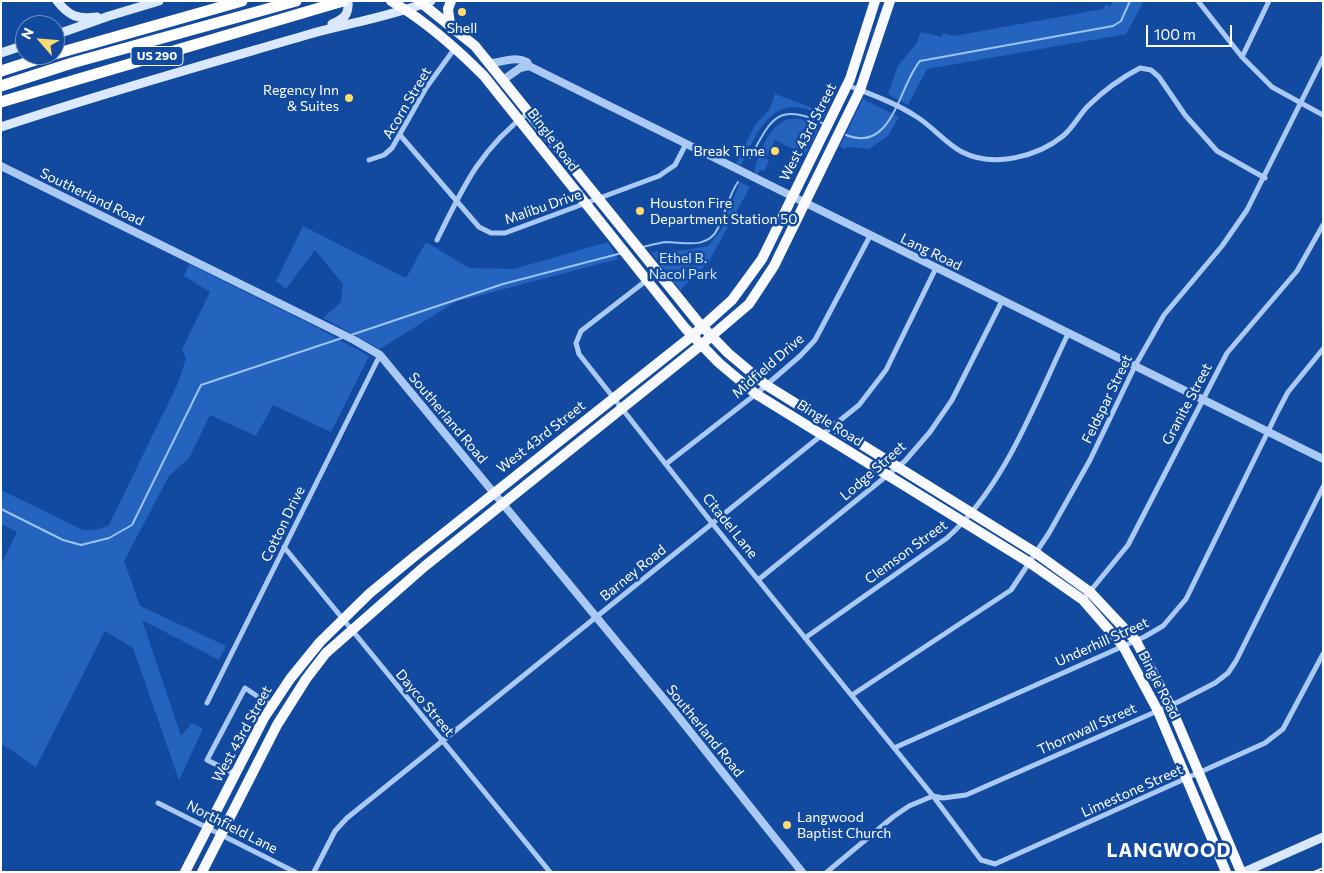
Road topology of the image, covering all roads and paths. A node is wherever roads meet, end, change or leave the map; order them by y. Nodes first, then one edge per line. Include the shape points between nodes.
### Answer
1 (57, 1) edge
2 (159, 1) edge
3 (242, 1) edge
4 (296, 1) edge
5 (343, 1) edge
6 (348, 1) edge
7 (391, 1) edge
8 (451, 1) edge
9 (1198, 1) edge
10 (1269, 1) edge
11 (424, 2) edge
12 (875, 2) edge
13 (888, 5) edge
14 (406, 10) junction
15 (109, 16) junction
16 (450, 25) junction
17 (65, 31) edge
18 (311, 34) junction
19 (15, 48) edge
20 (458, 50) junction
21 (65, 51) edge
22 (1, 53) edge
23 (1242, 58) junction
24 (1323, 58) edge
25 (490, 63) junction
26 (20, 65) edge
27 (529, 66) junction
28 (1, 71) edge
29 (503, 80) junction
30 (847, 85) junction
31 (1, 86) edge
32 (860, 90) junction
33 (1, 102) edge
34 (1300, 104) junction
35 (529, 112) junction
36 (1323, 115) edge
37 (520, 119) junction
38 (1, 127) edge
39 (400, 135) junction
40 (686, 144) junction
41 (370, 160) dead end
42 (1, 166) edge
43 (1265, 178) junction
44 (792, 197) junction
45 (598, 200) junction
46 (456, 202) junction
47 (804, 203) junction
48 (585, 205) junction
49 (614, 220) junction
50 (1323, 225) edge
51 (604, 228) junction
52 (870, 236) junction
53 (437, 240) dead end
54 (762, 259) junction
55 (774, 266) junction
56 (936, 268) junction
57 (647, 280) junction
58 (1002, 301) junction
59 (702, 328) junction
60 (1068, 334) junction
61 (692, 336) junction
62 (711, 337) junction
63 (701, 345) junction
64 (1323, 349) edge
65 (380, 355) junction
66 (1135, 366) junction
67 (766, 385) junction
68 (756, 394) junction
69 (613, 399) junction
70 (1202, 399) junction
71 (620, 408) junction
72 (833, 427) junction
73 (1267, 432) junction
74 (822, 435) junction
75 (554, 445) junction
76 (561, 455) junction
77 (1323, 458) edge
78 (666, 464) junction
79 (898, 466) junction
80 (888, 475) junction
81 (1323, 487) edge
82 (494, 492) junction
83 (503, 504) junction
84 (973, 512) junction
85 (965, 522) junction
86 (712, 523) junction
87 (284, 547) junction
88 (1036, 553) junction
89 (415, 556) junction
90 (1030, 562) junction
91 (424, 566) junction
92 (758, 580) junction
93 (1090, 592) junction
94 (1083, 600) junction
95 (596, 618) junction
96 (342, 619) junction
97 (351, 630) junction
98 (805, 638) junction
99 (1136, 640) junction
100 (1123, 646) junction
101 (1323, 654) edge
102 (852, 695) junction
103 (207, 703) dead end
104 (272, 706) junction
105 (1170, 706) junction
106 (1158, 711) junction
107 (264, 718) junction
108 (277, 725) junction
109 (442, 741) junction
110 (894, 748) junction
111 (235, 774) junction
112 (1198, 774) junction
113 (1186, 780) junction
114 (933, 796) junction
115 (158, 803) dead end
116 (208, 827) junction
117 (221, 834) junction
118 (1323, 837) edge
119 (186, 872) edge
120 (202, 872) edge
121 (296, 872) edge
122 (314, 872) edge
123 (550, 872) edge
124 (802, 872) edge
125 (826, 872) edge
126 (1226, 872) edge
127 (1242, 872) edge

1 - 15 main road via 70,16 80,19
2 - 15 main road
3 - 21 highway, US 290
4 - 31 highway
5 - 33 highway, US 290
6 - 18 main road via 349,10 343,19
7 - 14 main road, Bingle Road
8 - 16 main road via 448,10
9 - 23 street
10 - 23 street
11 - 14 main road
11 - 16 main road, Bingle Road
12 - 13 main road
12 - 30 main road, West 43rd Street
13 - 32 main road, West 43rd Street
14 - 18 main road
14 - 20 main road, Bingle Road
15 - 17 main road
16 - 25 main road, Bingle Road
18 - 38 main road
19 - 22 main road
20 - 29 main road
20 - 37 main road, Bingle Road
20 - 39 street, Acorn Street via 426,88
23 - 34 street via 1272,87
24 - 34 street, Feldspar Street
25 - 27 street, Lang Road via 517,58
25 - 29 main road, Bingle Road
26 - 28 highway
27 - 29 street via 520,68
27 - 40 street, Lang Road
29 - 35 main road, Bingle Road
30 - 32 street
30 - 44 main road, West 43rd Street
32 - 43 street via 918,117 964,153 988,159 1022,156 1044,149 1064,135 1087,107 1126,76 1140,68 1151,70 1217,151
32 - 47 main road, West 43rd Street
34 - 36 street
34 - 43 street, Feldspar Street
35 - 37 street
35 - 45 main road, Bingle Road
37 - 46 street via 481,157
37 - 48 main road, Bingle Road
39 - 41 street, Acorn Street via 384,155
39 - 46 street, Malibu Drive
40 - 44 street, Lang Road
40 - 45 street, Malibu Drive via 675,165 659,176
42 - 65 street, Southerland Road
43 - 66 street, Feldspar Street via 1222,246 1164,315
44 - 47 street, Lang Road
44 - 54 main road, West 43rd Street
45 - 48 street, Malibu Drive
45 - 49 main road, Bingle Road
46 - 48 street, Malibu Drive via 479,227 491,233 505,233
46 - 53 street
47 - 52 street, Lang Road
47 - 55 main road, West 43rd Street
48 - 51 main road, Bingle Road
49 - 51 main road
49 - 59 main road, Bingle Road
50 - 70 street, Granite Street via 1297,271 1227,353
51 - 57 main road, Bingle Road
52 - 56 street, Lang Road
52 - 67 street, Midfield Drive via 815,340
54 - 55 main road
54 - 59 main road, West 43rd Street via 738,294
55 - 62 main road, West 43rd Street via 749,304
56 - 58 street, Lang Road
56 - 72 street, Barney Road via 880,380 859,405
57 - 61 main road, Bingle Road
57 - 69 street, Citadel Lane via 581,331 576,343 578,354
58 - 60 street, Lang Road
58 - 79 street, Lodge Street via 945,411
59 - 61 main road, West 43rd Street
59 - 62 main road, Bingle Road
60 - 66 street, Lang Road
60 - 84 street, Clemson Street via 1000,472
61 - 63 main road, Bingle Road
61 - 69 main road, West 43rd Street
62 - 63 main road, West 43rd Street
62 - 67 main road, Bingle Road
63 - 68 main road, Bingle Road
63 - 71 main road, West 43rd Street
64 - 73 street, Underhill Street via 1288,392
65 - 82 street, Southerland Road
65 - 87 street, Cotton Drive
66 - 70 street, Lang Road
66 - 88 street, Feldspar Street via 1090,460
67 - 68 street, Midfield Drive
67 - 72 main road, Bingle Road
68 - 74 main road, Bingle Road
68 - 78 street, Midfield Drive
69 - 71 street, Citadel Lane
69 - 75 main road, West 43rd Street
70 - 73 street, Lang Road
70 - 93 street, Granite Street via 1128,545
71 - 76 main road, West 43rd Street
71 - 78 street, Citadel Lane
72 - 74 street, Barney Road
72 - 79 main road, Bingle Road
73 - 77 street, Lang Road
73 - 99 street, Underhill Street via 1186,600 1164,626
74 - 80 main road, Bingle Road
74 - 86 street, Barney Road
75 - 76 main road
75 - 82 main road, West 43rd Street
76 - 83 main road, West 43rd Street
78 - 86 street, Citadel Lane
79 - 80 street, Lodge Street
79 - 84 main road, Bingle Road
80 - 85 main road, Bingle Road
80 - 92 street, Lodge Street
81 - 105 street, Thornwall Street via 1228,672 1215,684
82 - 83 street, Southerland Road
82 - 89 main road, West 43rd Street
83 - 91 main road, West 43rd Street
83 - 95 street, Southerland Road
84 - 85 street, Clemson Street
84 - 88 main road, Bingle Road
85 - 90 main road, Bingle Road
85 - 98 street, Clemson Street
86 - 92 street, Citadel Lane
86 - 95 street, Barney Road
87 - 96 street, Dayco Street
87 - 103 street, Cotton Drive
88 - 90 street, Feldspar Street
88 - 93 main road, Bingle Road
89 - 91 main road
89 - 96 main road, West 43rd Street
90 - 94 main road, Bingle Road
90 - 102 street, Feldspar Street via 1011,590
91 - 97 main road, West 43rd Street
92 - 98 street, Citadel Lane
93 - 94 street, Granite Street
93 - 99 main road, Bingle Road
94 - 100 main road, Bingle Road
95 - 109 street, Barney Road
95 - 124 street, Southerland Road
96 - 97 street, Dayco Street
96 - 104 main road, West 43rd Street via 290,679
97 - 108 main road, West 43rd Street via 326,653
97 - 109 street, Dayco Street
98 - 102 street, Citadel Lane
99 - 100 street, Underhill Street
99 - 105 main road, Bingle Road
100 - 106 main road, Bingle Road
100 - 110 street, Underhill Street
101 - 112 street, Limestone Street via 1283,729 1266,743
102 - 110 street, Citadel Lane
104 - 107 main road, West 43rd Street
104 - 111 street via 245,688 207,760
105 - 106 street, Thornwall Street
105 - 112 main road, Bingle Road
106 - 113 main road, Bingle Road
106 - 114 street, Thornwall Street via 966,795
107 - 108 main road
107 - 111 main road, West 43rd Street
108 - 117 main road, West 43rd Street
109 - 122 street, Barney Road via 347,818 335,831
109 - 123 street, Dayco Street
110 - 114 street, Citadel Lane
111 - 116 main road, West 43rd Street
112 - 113 street, Limestone Street
112 - 127 main road, Bingle Road
113 - 114 street, Limestone Street via 995,864 981,860
113 - 126 main road, Bingle Road
114 - 125 street, Thornwall Street via 893,817
115 - 116 street, Northfield Lane
116 - 117 street, Northfield Lane
116 - 119 main road, West 43rd Street
117 - 120 main road, West 43rd Street
117 - 121 street, Northfield Lane
118 - 127 main road

